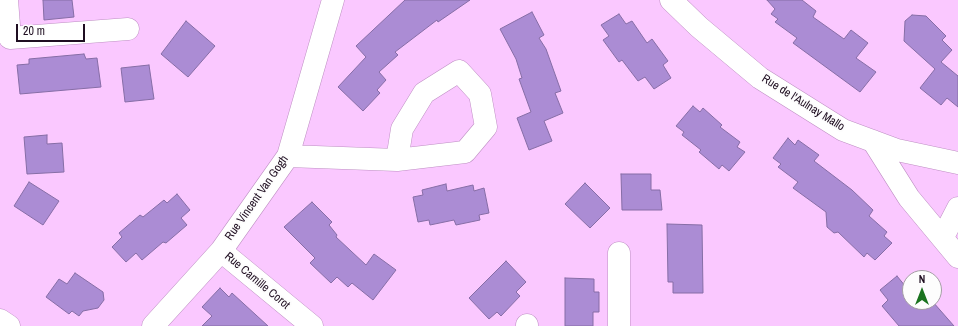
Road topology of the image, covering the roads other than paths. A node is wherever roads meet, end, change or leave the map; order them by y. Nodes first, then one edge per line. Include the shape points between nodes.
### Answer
1 (0, 0) edge
2 (6, 0) edge
3 (333, 0) edge
4 (671, 0) edge
5 (128, 29) dead end
6 (873, 141) junction
7 (288, 156) junction
8 (396, 160) junction
9 (958, 163) edge
10 (958, 208) edge
11 (943, 237) junction
12 (221, 251) junction
13 (619, 253) dead end
14 (958, 257) edge
15 (0, 320) edge
16 (10, 326) edge
17 (153, 326) edge
18 (312, 326) edge
19 (619, 326) edge

1 - 2 street
2 - 5 street via 10,38
3 - 7 street, Rue Vincent Van Gogh
4 - 6 street, Rue de l'Aulnay Mallo via 698,27 760,78 843,130
6 - 9 street, Rue de l'Aulnay Mallo via 897,150
6 - 11 street via 909,198
7 - 8 street
7 - 12 street, Rue Vincent Van Gogh
8 - 8 street via 465,152 486,127 480,94 459,72 424,93 402,128
10 - 11 street
11 - 14 street
12 - 17 street, Rue Vincent Van Gogh
12 - 18 street, Rue Camille Corot
13 - 19 street
15 - 16 street

